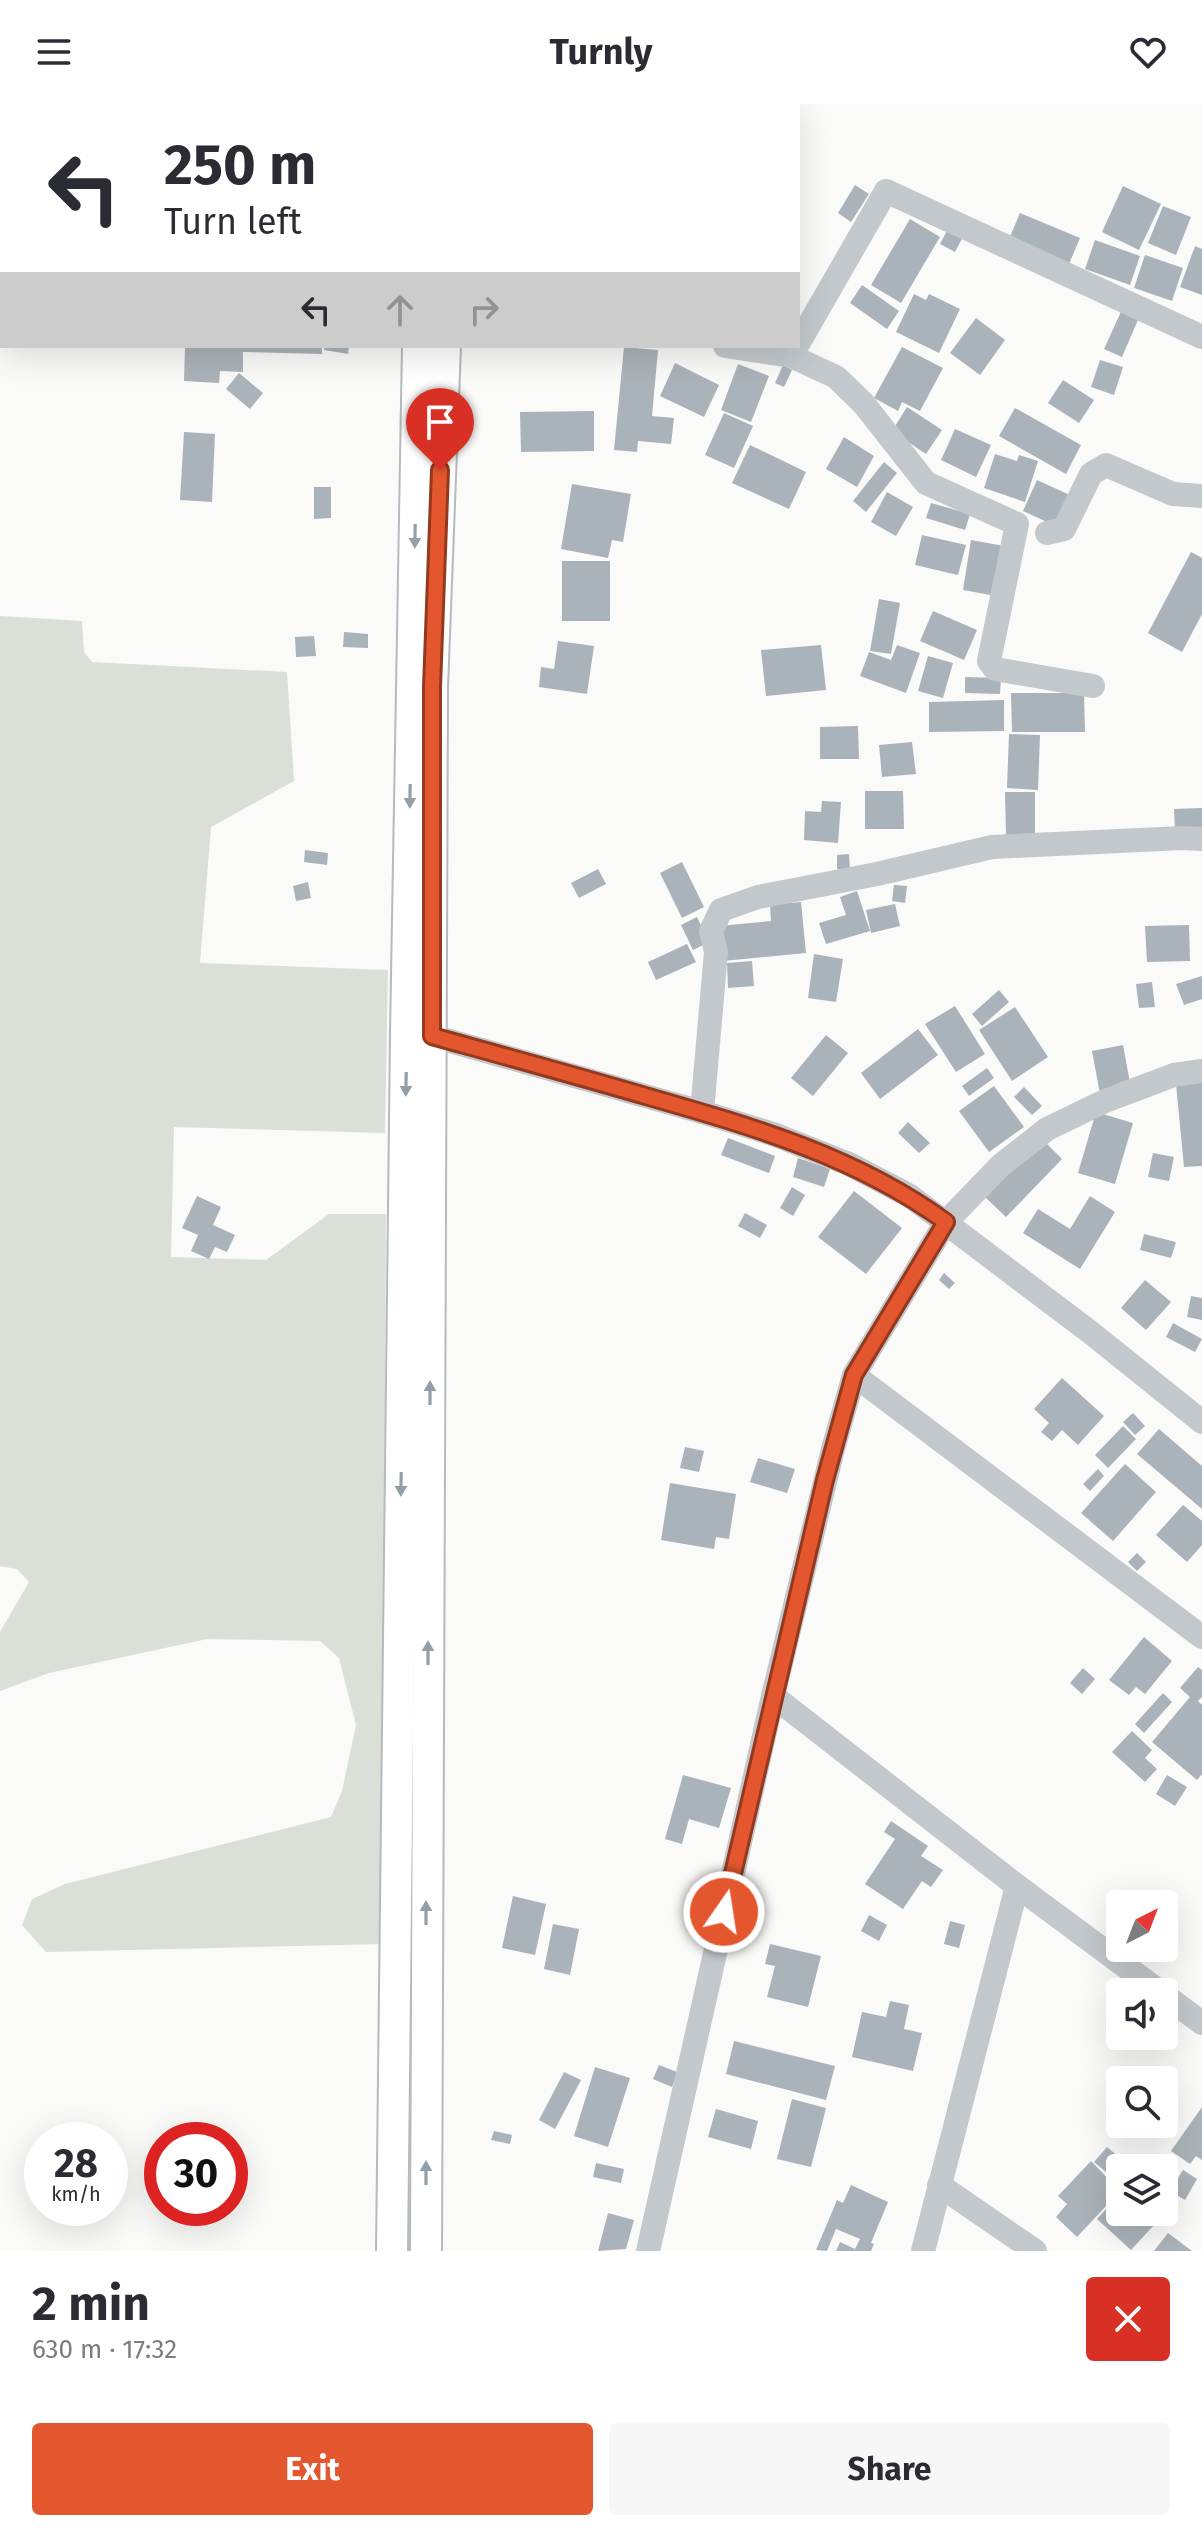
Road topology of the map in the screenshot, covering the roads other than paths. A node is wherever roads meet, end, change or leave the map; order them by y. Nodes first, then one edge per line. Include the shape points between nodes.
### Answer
1 (1202, 337) edge
2 (800, 339) edge
3 (418, 348) edge
4 (445, 348) edge
5 (795, 348) edge
6 (1202, 496) edge
7 (1047, 533) dead end
8 (1093, 686) dead end
9 (1202, 839) edge
10 (419, 1035) junction
11 (1202, 1071) edge
12 (702, 1112) junction
13 (946, 1222) junction
14 (854, 1375) junction
15 (1202, 1422) edge
16 (1202, 1637) edge
17 (773, 1696) junction
18 (1017, 1886) junction
19 (1142, 1978) edge
20 (1178, 2005) edge
21 (1202, 2023) edge
22 (939, 2185) junction
23 (392, 2251) edge
24 (426, 2251) edge
25 (648, 2251) edge
26 (923, 2251) edge
27 (1035, 2251) edge

1 - 2 street via 886,191
3 -> 10 main road
4 - 10 main road
5 - 8 street via 863,403 926,483 1017,524 991,666
6 - 7 street via 1173,494 1106,465 1091,474 1064,529
9 - 12 street via 992,847 758,897 721,910 711,931 716,952
10 - 12 street
10 -> 23 main road
24 -> 10 main road
11 - 13 street via 1160,1080 1047,1129 1000,1166
12 - 13 street via 849,1164
13 - 14 street
13 - 15 street
14 - 16 street
14 - 17 street
17 - 18 street
17 - 25 street
18 - 19 street
18 - 22 street
20 - 21 street
22 - 26 street
22 - 27 street

